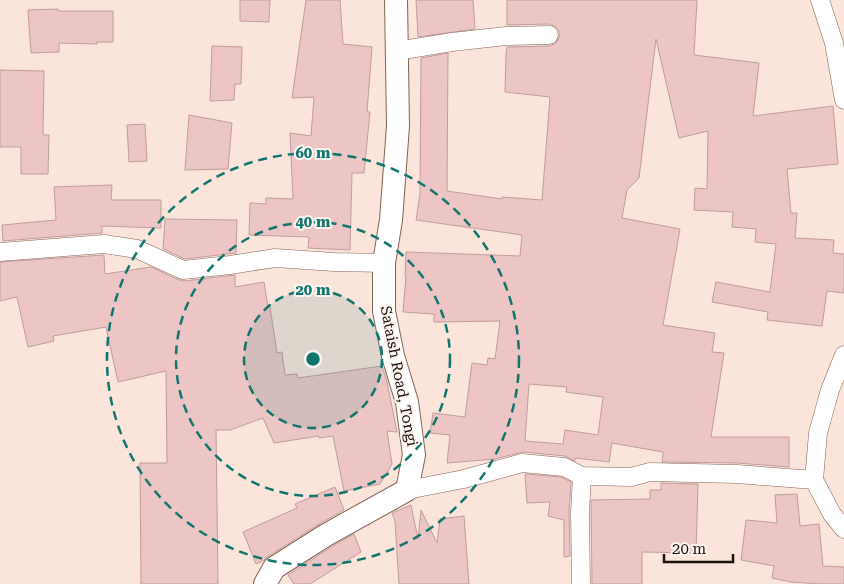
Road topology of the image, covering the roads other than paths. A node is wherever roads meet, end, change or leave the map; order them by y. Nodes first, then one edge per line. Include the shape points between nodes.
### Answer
1 (396, 0) edge
2 (820, 0) edge
3 (549, 35) dead end
4 (397, 51) junction
5 (844, 100) edge
6 (0, 252) edge
7 (384, 264) junction
8 (844, 355) edge
9 (582, 476) junction
10 (814, 480) junction
11 (407, 490) junction
12 (844, 529) edge
13 (265, 584) edge
14 (581, 584) edge

1 - 4 street, Sataish Road, Tongi
2 - 5 street via 834,43
3 - 4 street via 506,36
4 - 7 street, Sataish Road, Tongi via 397,145
6 - 7 street via 104,244 137,249 183,270 274,258
7 - 11 street, Sataish Road, Tongi via 384,311 407,402 414,455
8 - 10 street via 818,433
9 - 10 street via 631,477 650,472
9 - 11 street via 564,467 522,463
9 - 14 street
10 - 12 street
11 - 13 street via 274,568

